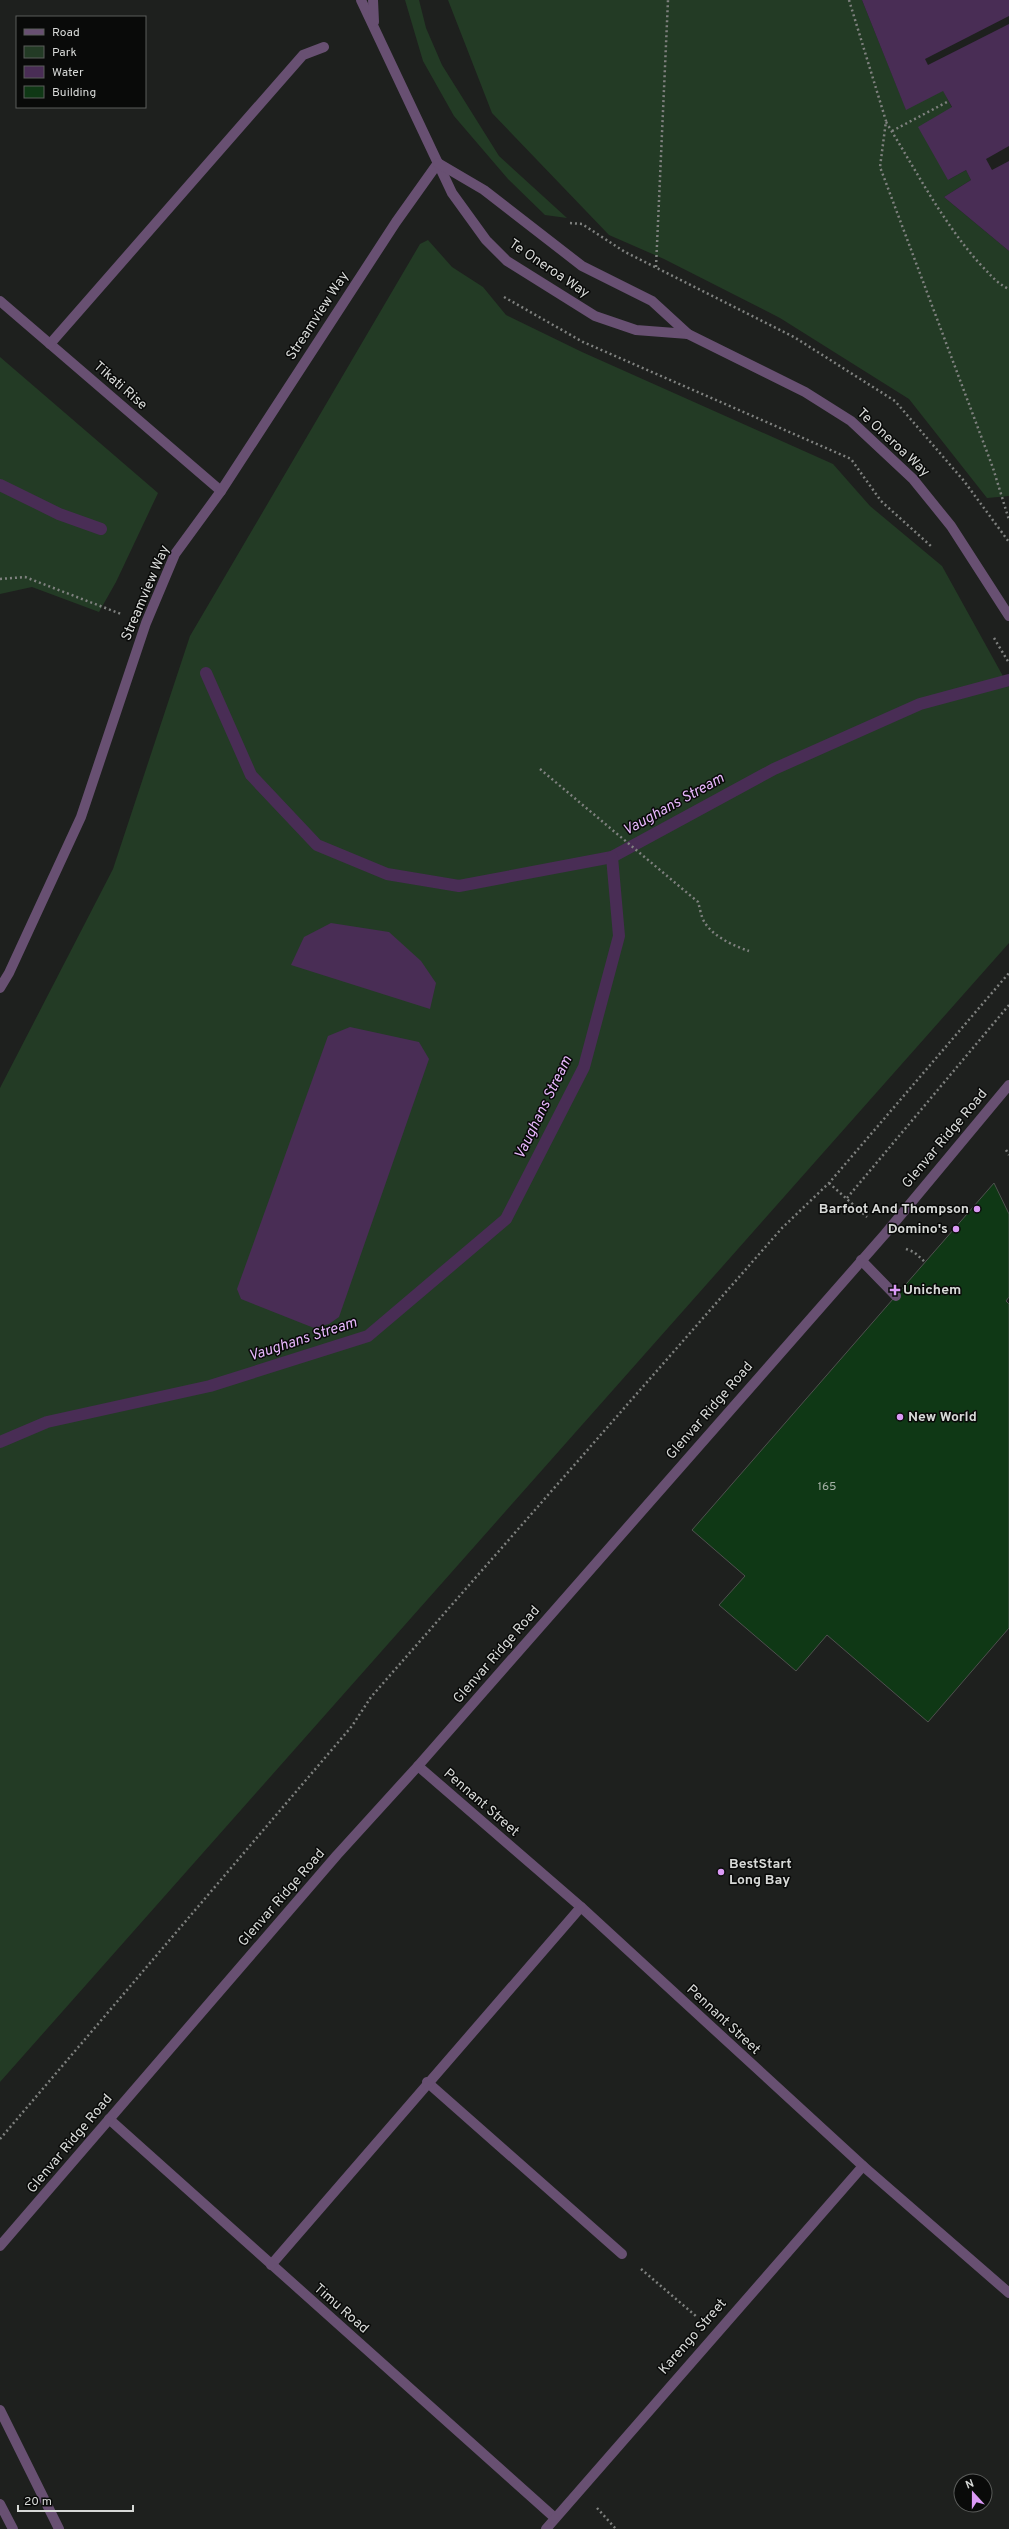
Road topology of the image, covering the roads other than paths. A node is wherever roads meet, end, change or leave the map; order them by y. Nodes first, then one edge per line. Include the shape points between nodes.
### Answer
1 (361, 0) edge
2 (373, 0) edge
3 (375, 28) junction
4 (324, 47) dead end
5 (438, 163) junction
6 (0, 301) edge
7 (688, 334) junction
8 (50, 344) junction
9 (221, 491) junction
10 (1009, 616) edge
11 (0, 988) edge
12 (1009, 1085) edge
13 (861, 1260) junction
14 (896, 1296) dead end
15 (418, 1766) junction
16 (580, 1907) junction
17 (427, 2082) junction
18 (109, 2119) junction
19 (863, 2166) junction
20 (2, 2245) edge
21 (0, 2254) edge
22 (622, 2254) road end
23 (270, 2265) junction
24 (1009, 2293) edge
25 (0, 2410) edge
26 (0, 2504) edge
27 (555, 2518) junction
28 (13, 2529) edge
29 (59, 2529) edge
30 (546, 2529) edge

1 - 3 street, Te Oneroa Way
2 - 3 street, Te Oneroa Way
3 - 5 street, Te Oneroa Way
4 - 8 street via 302,55
5 - 7 street, Te Oneroa Way via 484,190 582,266 652,301
5 - 7 street, Te Oneroa Way via 470,220 507,261 595,316 636,330
5 - 9 street, Streamview Way via 396,222
6 - 8 street, Tīkati Rise
7 - 10 street, Te Oneroa Way via 806,392 851,421 914,479 976,562
8 - 9 street, Tīkati Rise
9 - 11 street, Streamview Way via 175,554 146,623 81,817
12 - 13 street, Glenvar Ridge Road
13 - 14 street
13 - 15 street, Glenvar Ridge Road
15 - 16 street, Pennant Street
15 - 18 street, Glenvar Ridge Road via 337,1855
16 - 17 street
16 - 19 street, Pennant Street
17 - 22 street
17 - 23 street
18 - 20 street, Glenvar Ridge Road
18 - 23 street, Timu Road
19 - 24 street, Pennant Street
19 - 27 street, Karengo Street
20 - 21 street, Glenvar Ridge Road
23 - 27 street, Timu Road
25 - 29 street
26 - 28 street
27 - 30 street, Karengo Street

